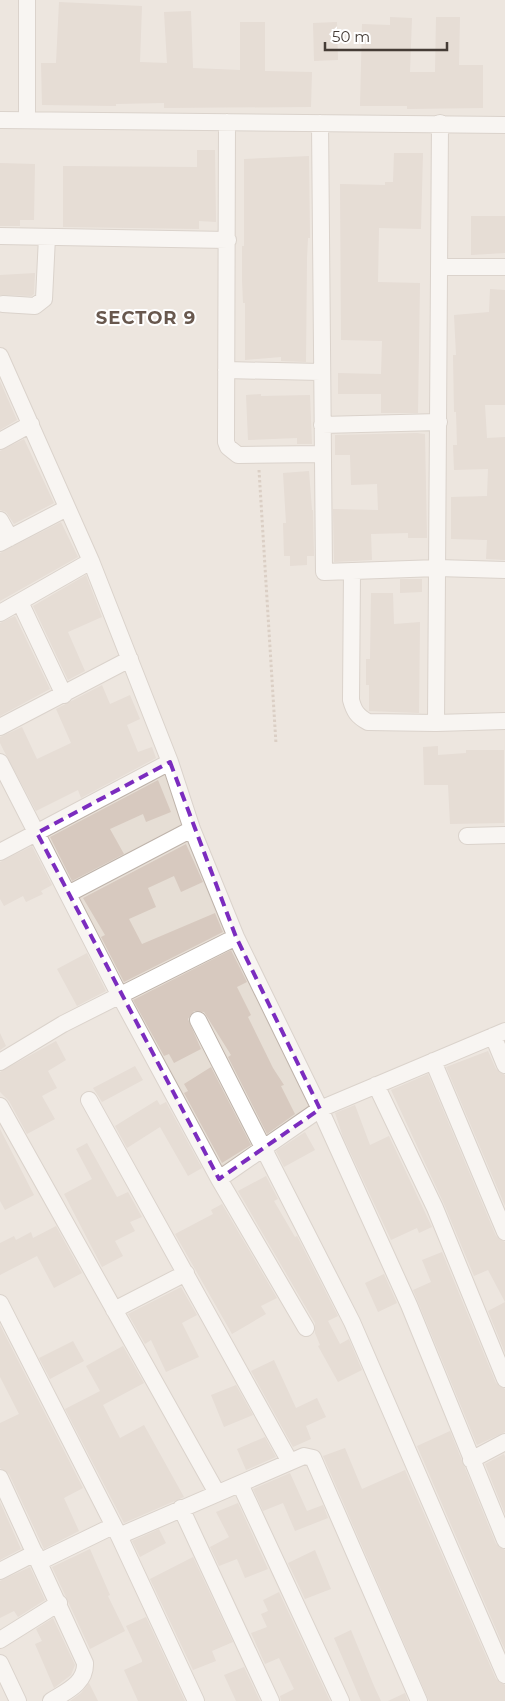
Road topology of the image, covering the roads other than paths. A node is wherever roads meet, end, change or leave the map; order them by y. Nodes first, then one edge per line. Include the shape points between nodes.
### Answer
1 (27, 0) edge
2 (0, 120) edge
3 (27, 120) junction
4 (227, 122) junction
5 (320, 123) junction
6 (440, 123) junction
7 (505, 125) edge
8 (0, 236) edge
9 (47, 237) junction
10 (228, 240) junction
11 (440, 267) junction
12 (505, 267) edge
13 (4, 304) dead end
14 (2, 365) edge
15 (226, 370) junction
16 (321, 372) junction
17 (439, 422) junction
18 (31, 424) junction
19 (322, 425) junction
20 (0, 441) edge
21 (322, 454) junction
22 (67, 508) junction
23 (0, 520) edge
24 (5, 540) edge
25 (91, 561) junction
26 (438, 568) junction
27 (505, 570) edge
28 (352, 571) junction
29 (20, 602) junction
30 (0, 614) edge
31 (130, 659) junction
32 (64, 695) junction
33 (505, 721) edge
34 (436, 723) junction
35 (0, 727) edge
36 (0, 762) edge
37 (170, 762) junction
38 (192, 829) junction
39 (37, 833) junction
40 (505, 835) edge
41 (467, 836) dead end
42 (0, 852) edge
43 (68, 894) junction
44 (236, 937) junction
45 (120, 996) junction
46 (198, 1020) dead end
47 (499, 1033) edge
48 (433, 1061) junction
49 (0, 1062) edge
50 (505, 1065) edge
51 (376, 1085) junction
52 (89, 1100) dead end
53 (0, 1106) edge
54 (320, 1109) junction
55 (264, 1149) junction
56 (219, 1180) junction
57 (505, 1232) edge
58 (186, 1273) junction
59 (0, 1304) edge
60 (114, 1310) junction
61 (306, 1328) dead end
62 (505, 1379) edge
63 (505, 1442) edge
64 (471, 1460) junction
65 (290, 1462) junction
66 (0, 1478) edge
67 (240, 1484) junction
68 (217, 1493) junction
69 (181, 1508) junction
70 (116, 1531) junction
71 (505, 1540) edge
72 (37, 1558) junction
73 (0, 1571) edge
74 (59, 1603) junction
75 (0, 1640) edge
76 (0, 1663) edge
77 (505, 1675) edge
78 (18, 1701) edge
79 (51, 1701) edge
80 (196, 1701) edge
81 (271, 1701) edge
82 (341, 1701) edge
83 (419, 1701) edge

1 - 3 street
2 - 3 street
3 - 4 street
4 - 5 street
4 - 10 street
5 - 6 street
5 - 16 street
6 - 7 street
6 - 11 street
8 - 9 street
9 - 10 street
9 - 13 street via 44,299 35,306
10 - 15 street
11 - 12 street
11 - 17 street
14 - 18 street
15 - 16 street
15 - 21 street via 228,447 238,455
16 - 19 street
17 - 19 street
17 - 26 street
18 - 20 street
18 - 22 street
19 - 21 street
21 - 28 street via 324,572
22 - 24 street
22 - 25 street
23 - 24 street
25 - 29 street
25 - 31 street
26 - 27 street
26 - 28 street
26 - 34 street
28 - 34 street via 351,700 354,710 368,722
29 - 30 street
29 - 32 street
31 - 32 street
31 - 37 street
32 - 35 street
33 - 34 street
36 - 39 street
37 - 38 street
37 - 39 street
38 - 43 street
38 - 44 street
39 - 42 street
39 - 43 street
40 - 41 street
43 - 45 street
44 - 45 street
44 - 54 street
45 - 49 street via 63,1024
45 - 56 street
46 - 55 street
47 - 48 street
47 - 50 street
48 - 51 street
48 - 57 street
51 - 54 street
51 - 62 street via 435,1208
52 - 58 street
53 - 60 street
54 - 55 street
54 - 64 street via 409,1305
55 - 56 street
55 - 77 street via 381,1384
56 - 61 street
58 - 60 street
58 - 65 street
59 - 70 street
60 - 68 street
63 - 64 street
64 - 71 street
65 - 67 street
65 - 83 street via 309,1456 316,1462
66 - 72 street
67 - 68 street
67 - 82 street
68 - 69 street
69 - 70 street
69 - 81 street
70 - 72 street
70 - 80 street
72 - 73 street
72 - 74 street
74 - 75 street
74 - 79 street via 85,1663 85,1674 78,1684
76 - 78 street

